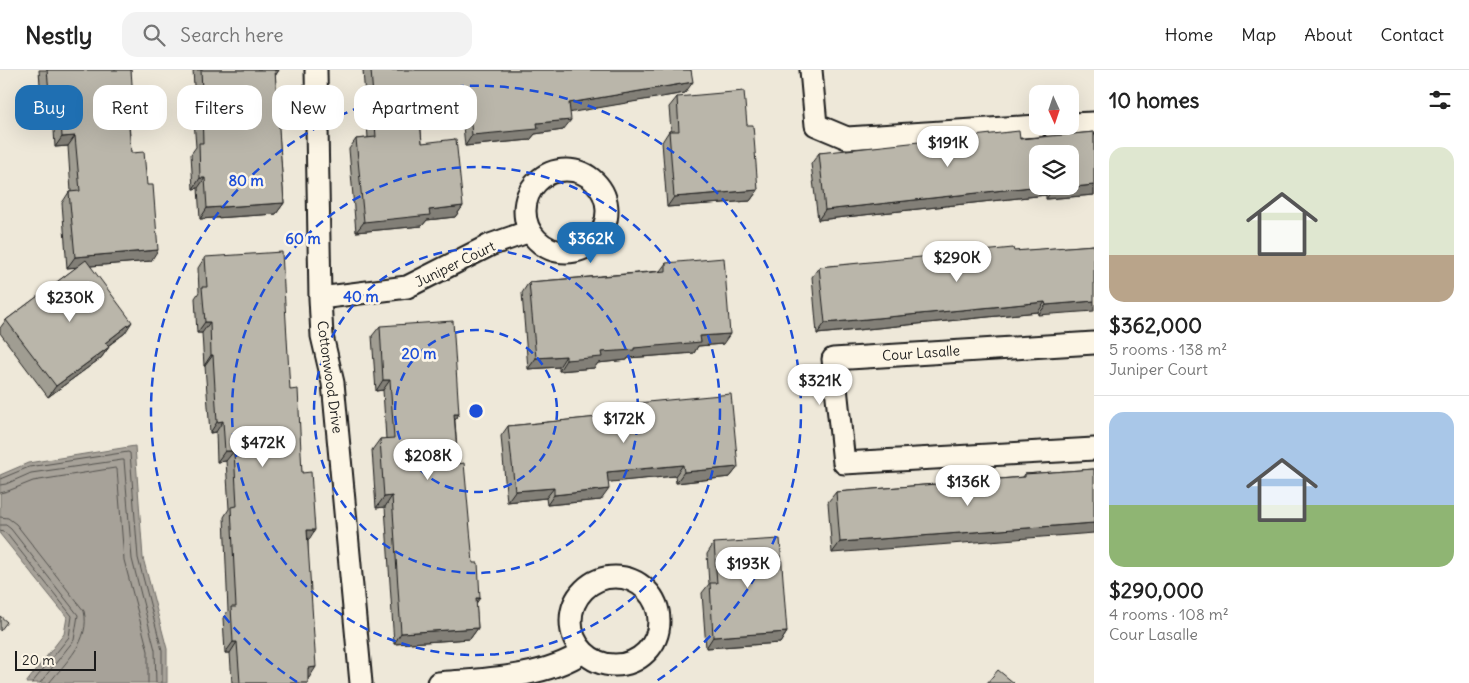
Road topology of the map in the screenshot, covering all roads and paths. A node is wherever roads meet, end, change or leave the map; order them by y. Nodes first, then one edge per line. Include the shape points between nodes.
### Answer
1 (316, 70) edge
2 (811, 70) edge
3 (1094, 122) edge
4 (1079, 123) edge
5 (1029, 127) edge
6 (530, 231) dead end
7 (320, 298) junction
8 (1094, 343) edge
9 (1094, 449) edge
10 (583, 652) junction
11 (360, 683) edge
12 (438, 683) edge

1 - 7 street, Cottonwood Drive
2 - 5 street via 816,125 847,138
3 - 4 street
6 - 7 street, Juniper Court via 490,246 407,287
7 - 11 street, Cottonwood Drive via 322,336 333,383
8 - 9 street, Cour Lasalle via 833,359 844,463
10 - 10 street via 609,665 637,660 656,639 660,625 659,610 653,596 630,579 615,576 587,586 577,597 571,626
10 - 12 street via 569,661 510,677

